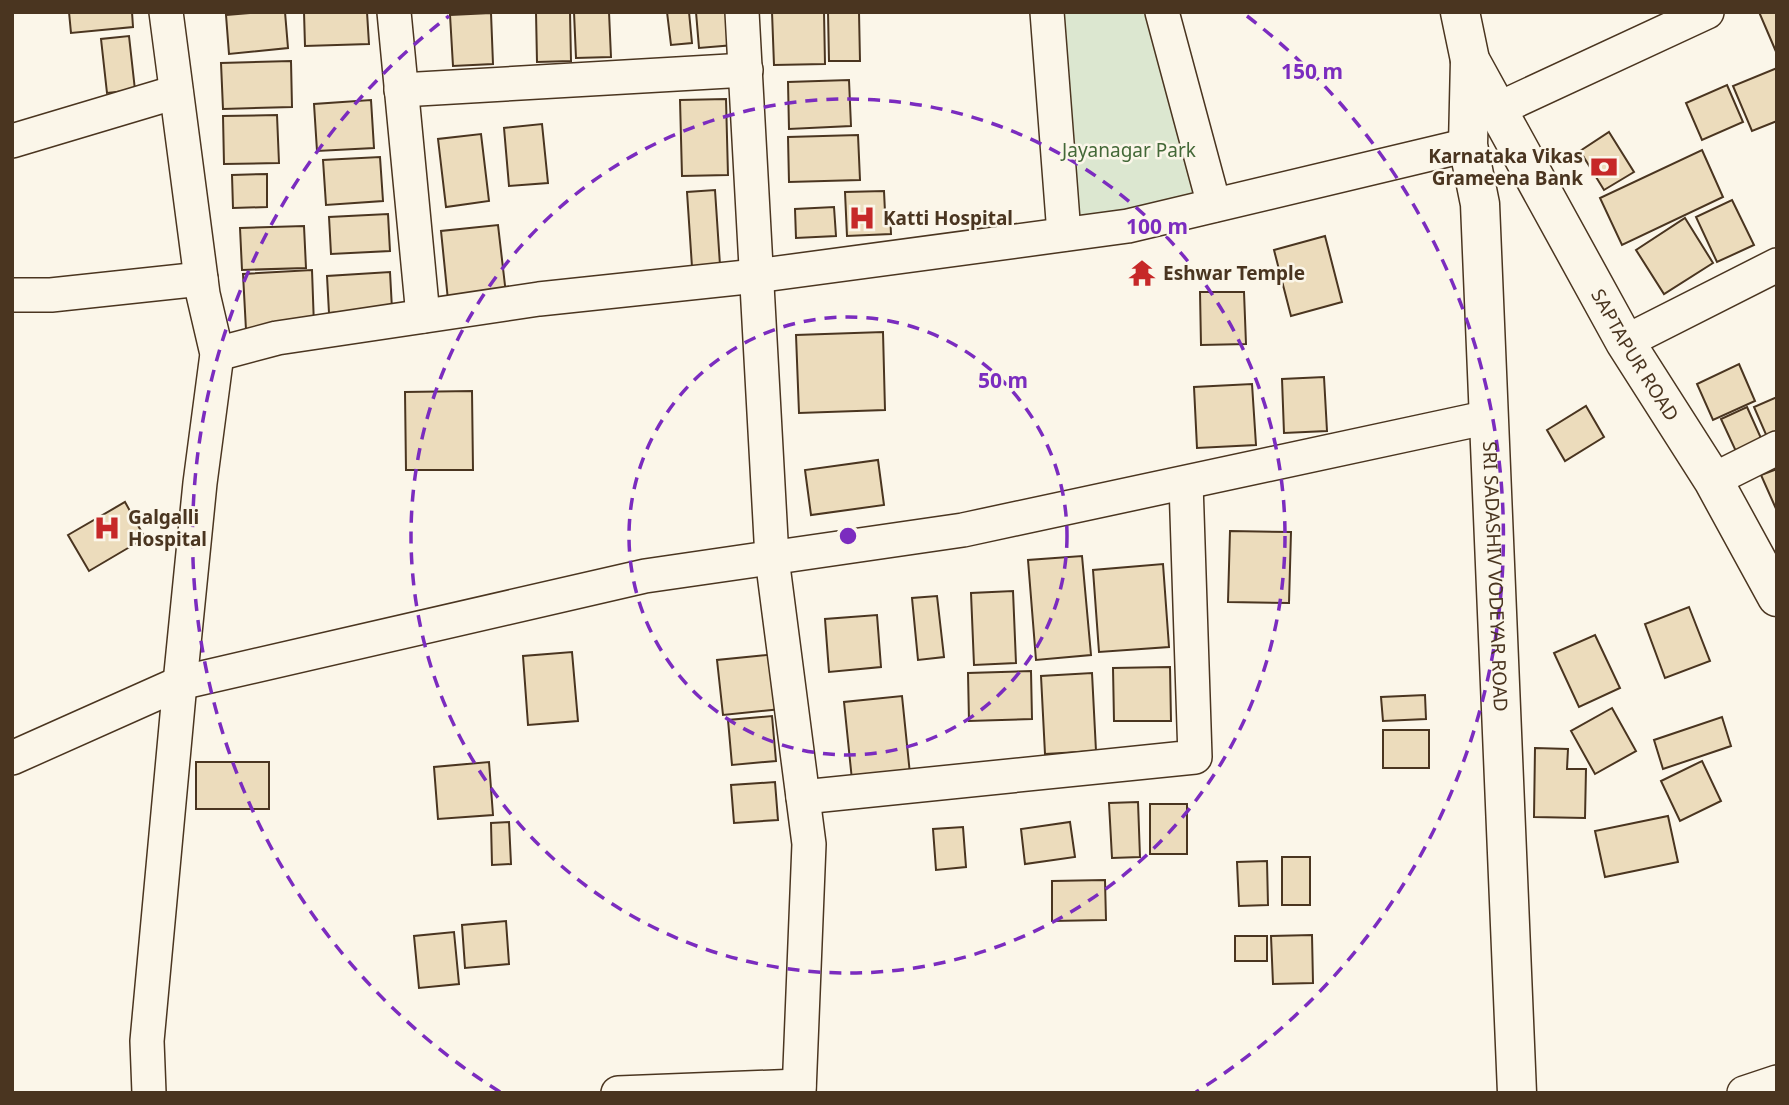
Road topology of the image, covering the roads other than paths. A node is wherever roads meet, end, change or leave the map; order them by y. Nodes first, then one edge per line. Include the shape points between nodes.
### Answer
1 (166, 12) edge
2 (394, 12) edge
3 (743, 12) edge
4 (1047, 12) edge
5 (1162, 12) edge
6 (1460, 12) edge
7 (1706, 12) edge
8 (1470, 60) junction
9 (746, 70) junction
10 (401, 90) junction
11 (176, 92) junction
12 (1498, 109) junction
13 (12, 141) edge
14 (1468, 145) junction
15 (1214, 205) junction
16 (1064, 234) junction
17 (1777, 265) edge
18 (756, 276) junction
19 (201, 279) junction
20 (12, 295) edge
21 (423, 316) junction
22 (1625, 342) junction
23 (217, 354) junction
24 (1489, 417) junction
25 (1777, 448) edge
26 (1713, 480) junction
27 (1186, 482) junction
28 (772, 558) junction
29 (1773, 583) edge
30 (180, 682) junction
31 (12, 758) edge
32 (803, 797) junction
33 (1777, 1082) edge
34 (799, 1089) edge
35 (149, 1093) edge
36 (618, 1093) edge
37 (1517, 1093) edge
38 (1744, 1093) edge

1 - 11 street
2 - 10 street
3 - 9 street
4 - 16 street
5 - 15 street
6 - 8 main road
7 - 12 street
8 - 12 main road, SAPTAPUR ROAD
8 - 14 main road, SRI SADASHIV VODEYAR ROAD
9 - 10 street
9 - 18 street
10 - 21 street
11 - 13 street
11 - 19 street
12 - 22 main road, SAPTAPUR ROAD
14 - 15 street
14 - 24 main road, SRI SADASHIV VODEYAR ROAD via 1480,204
15 - 16 street via 1128,226
16 - 18 street
17 - 22 street
18 - 21 street
18 - 28 street
19 - 20 street
19 - 23 street
21 - 23 street via 277,338
22 - 26 main road, SAPTAPUR ROAD
23 - 30 street
24 - 27 street
24 - 37 main road, SRI SADASHIV VODEYAR ROAD
25 - 26 street
26 - 29 main road, SAPTAPUR ROAD
27 - 28 street via 963,530
27 - 32 street via 1195,757
28 - 30 street via 645,576
28 - 32 street
30 - 31 street
30 - 35 street via 148,1041
32 - 34 street via 809,844
33 - 38 street
34 - 36 street

